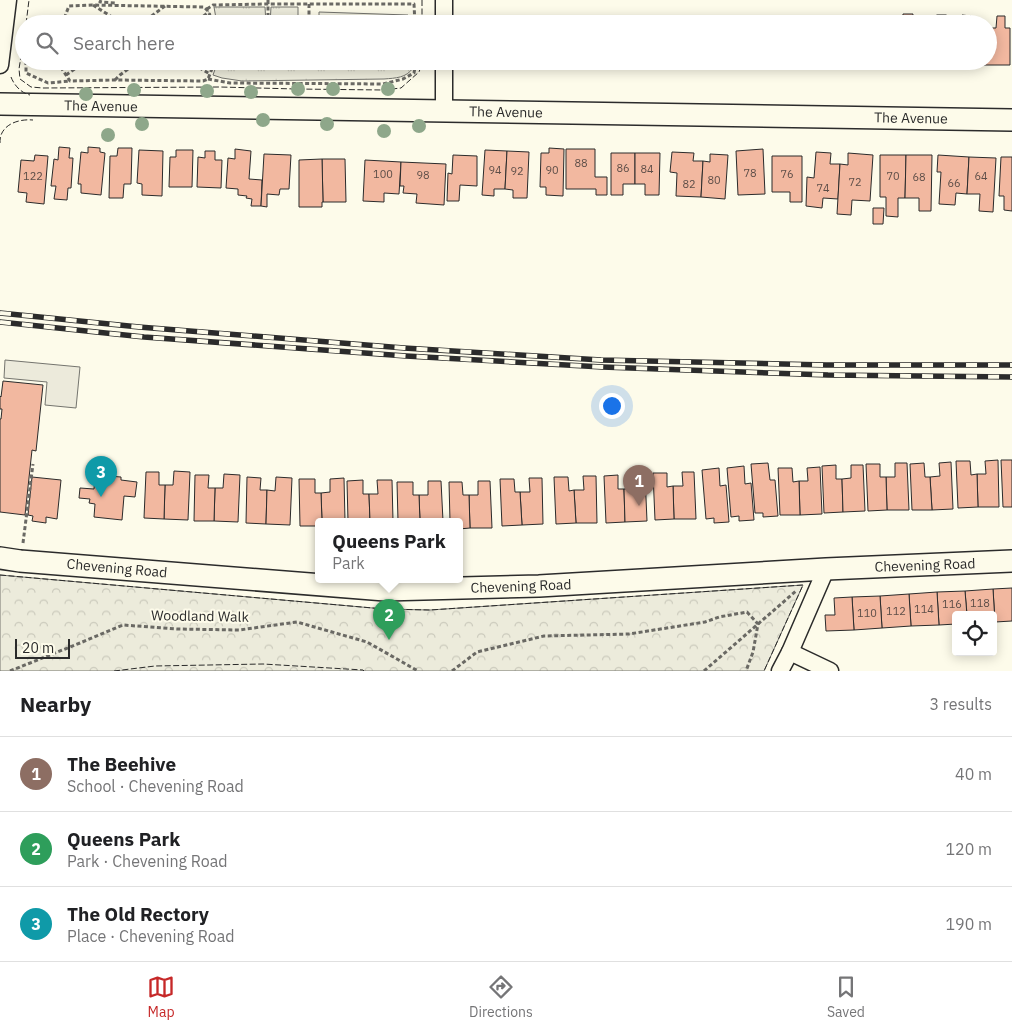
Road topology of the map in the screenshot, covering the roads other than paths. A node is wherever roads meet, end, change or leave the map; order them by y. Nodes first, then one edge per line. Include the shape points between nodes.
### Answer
1 (8, 0) edge
2 (444, 0) edge
3 (444, 15) edge
4 (0, 64) edge
5 (444, 70) edge
6 (0, 104) edge
7 (444, 111) junction
8 (1012, 120) edge
9 (10, 559) edge
10 (1012, 561) edge
11 (826, 569) junction
12 (790, 652) junction
13 (780, 671) edge
14 (830, 671) edge

1 - 4 street
2 - 3 street
5 - 7 street
6 - 7 street, The Avenue
7 - 8 street, The Avenue
9 - 11 street, Chevening Road via 385,590 539,586
10 - 11 street, Chevening Road
11 - 12 street
12 - 13 street
12 - 14 street

